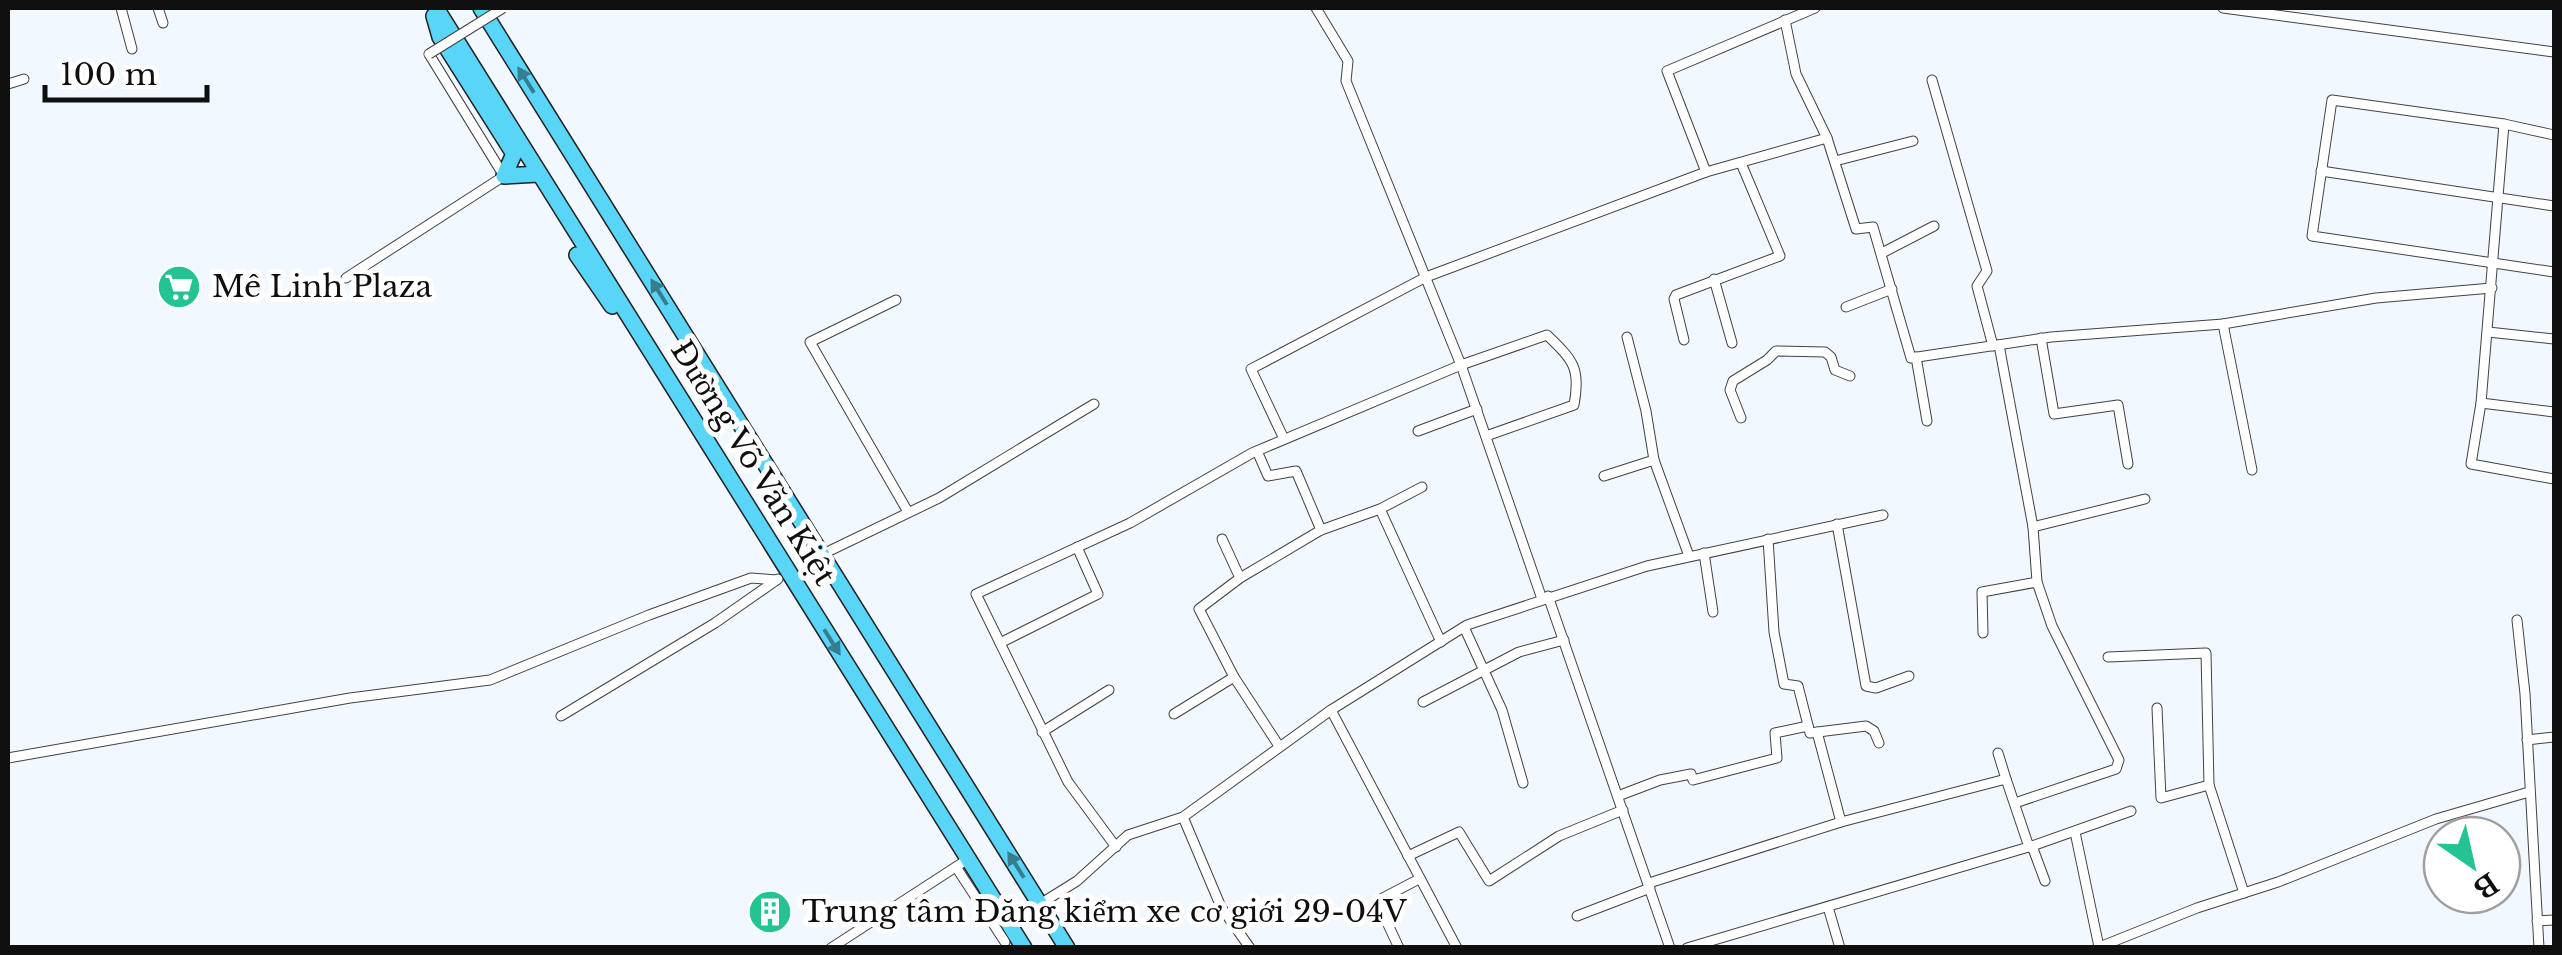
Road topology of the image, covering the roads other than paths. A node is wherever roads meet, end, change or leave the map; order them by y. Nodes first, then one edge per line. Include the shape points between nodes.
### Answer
1 (121, 8) edge
2 (158, 8) edge
3 (433, 8) edge
4 (480, 8) edge
5 (503, 8) edge
6 (1316, 8) edge
7 (1815, 8) edge
8 (2223, 8) edge
9 (1785, 20) junction
10 (163, 24) dead end
11 (132, 49) dead end
12 (2554, 52) edge
13 (24, 80) dead end
14 (1932, 80) dead end
15 (8, 84) edge
16 (2504, 124) junction
17 (2554, 135) edge
18 (1827, 138) junction
19 (1913, 141) dead end
20 (517, 148) junction
21 (1835, 162) junction
22 (1740, 163) junction
23 (1706, 172) junction
24 (2322, 172) junction
25 (533, 174) junction
26 (504, 176) junction
27 (2499, 197) junction
28 (2554, 206) edge
29 (1934, 226) dead end
30 (1882, 252) junction
31 (2495, 262) junction
32 (2554, 272) edge
33 (1426, 277) junction
34 (346, 278) dead end
35 (1714, 279) junction
36 (2492, 288) junction
37 (1892, 289) junction
38 (896, 300) dead end
39 (1846, 307) dead end
40 (2224, 324) junction
41 (2488, 332) junction
42 (1627, 337) dead end
43 (2041, 338) junction
44 (2554, 339) edge
45 (1684, 340) dead end
46 (1732, 343) dead end
47 (1996, 346) junction
48 (1916, 357) junction
49 (1461, 364) junction
50 (1850, 376) dead end
51 (2481, 403) junction
52 (1094, 404) dead end
53 (1477, 409) junction
54 (2554, 412) edge
55 (1741, 418) dead end
56 (1926, 422) dead end
57 (1418, 431) dead end
58 (1486, 436) junction
59 (1284, 440) junction
60 (1257, 451) junction
61 (1654, 460) junction
62 (2128, 464) dead end
63 (2252, 470) dead end
64 (1604, 476) dead end
65 (2554, 479) edge
66 (1422, 487) dead end
67 (2145, 499) dead end
68 (1380, 509) junction
69 (908, 512) junction
70 (1884, 515) dead end
71 (1837, 524) junction
72 (2033, 527) junction
73 (1320, 530) junction
74 (1222, 539) dead end
75 (1768, 539) junction
76 (1076, 547) junction
77 (1704, 553) junction
78 (822, 554) junction
79 (1689, 556) junction
80 (782, 576) junction
81 (1240, 578) junction
82 (2037, 582) junction
83 (1545, 598) junction
84 (1713, 612) dead end
85 (2517, 620) dead end
86 (1464, 627) junction
87 (1982, 633) dead end
88 (1564, 640) junction
89 (1441, 642) junction
90 (1000, 644) junction
91 (2108, 657) dead end
92 (1485, 669) junction
93 (1909, 676) dead end
94 (1234, 677) junction
95 (1109, 690) dead end
96 (1423, 702) dead end
97 (2157, 708) dead end
98 (1332, 710) junction
99 (1174, 714) dead end
100 (561, 716) dead end
101 (1812, 729) junction
102 (1042, 732) junction
103 (2554, 738) edge
104 (2527, 740) junction
105 (1879, 743) dead end
106 (1279, 746) junction
107 (1998, 752) dead end
108 (8, 758) edge
109 (2006, 779) junction
110 (1523, 783) dead end
111 (2209, 785) junction
112 (2529, 792) junction
113 (1618, 796) junction
114 (2014, 804) junction
115 (1623, 810) junction
116 (2131, 811) dead end
117 (1184, 817) junction
118 (1841, 822) junction
119 (2075, 832) junction
120 (1116, 847) junction
121 (2031, 847) junction
122 (1408, 856) junction
123 (962, 863) junction
124 (1419, 879) junction
125 (2045, 881) dead end
126 (1650, 886) junction
127 (2244, 893) junction
128 (1040, 904) junction
129 (1828, 907) junction
130 (1577, 916) dead end
131 (2554, 920) edge
132 (2537, 921) junction
133 (1006, 941) edge
134 (1668, 947) edge
135 (2098, 947) edge
136 (831, 948) edge
137 (1024, 948) edge
138 (1067, 948) edge
139 (1250, 948) edge
140 (1400, 948) edge
141 (1457, 948) edge
142 (1687, 948) edge
143 (1840, 948) edge
144 (2539, 948) edge

1 - 11 street
2 - 10 street
3 - 20 highway, Đường Võ Văn Kiệt
78 -> 4 highway, Đường Võ Văn Kiệt
5 - 26 street, bridge via 428,54
6 - 33 street via 1348,61 1346,81
7 - 9 street
8 - 12 street
9 - 18 street via 1796,74
9 - 23 street via 1667,70
13 - 15 street
14 - 47 street via 1986,271 1977,286
16 - 17 street
16 - 24 street via 2332,100
16 - 27 street
18 - 21 street
18 - 22 street
19 - 21 street
20 - 25 highway, Đường Võ Văn Kiệt
20 - 26 highway
21 - 30 street via 1856,229 1873,227
22 - 23 street
22 - 35 street via 1780,256
23 - 33 street
24 - 27 street
24 - 31 street via 2312,236
25 - 26 highway
25 - 80 highway, Đường Võ Văn Kiệt via 660,367
26 - 34 street
27 - 28 street
27 - 31 street
29 - 30 street
30 - 37 street
31 - 32 street
31 - 36 street
33 - 49 street
33 - 59 street via 1251,369
35 - 45 street via 1674,299
35 - 46 street
36 - 40 street via 2376,298
36 - 41 street
37 - 39 street
37 - 48 street via 1911,358
38 - 69 street via 810,342
40 - 43 street
40 - 63 street
41 - 44 street
41 - 51 street
42 - 61 street
43 - 47 street
43 - 62 street via 2054,414 2118,405
47 - 48 street
47 - 72 street
48 - 56 street
49 - 53 street
49 - 58 street via 1547,335 1573,359 1574,405
49 - 59 street
50 - 55 street via 1839,374 1824,352 1782,348 1732,380
51 - 54 street
51 - 65 street via 2470,464
52 - 69 street
53 - 57 street
53 - 58 street
58 - 83 street
59 - 60 street
60 - 73 street via 1268,476 1296,471
60 - 76 street
61 - 64 street
61 - 79 street
66 - 68 street
67 - 72 street
68 - 73 street
68 - 89 street
69 - 78 street
70 - 71 street
71 - 75 street
71 - 93 street via 1866,686
72 - 82 street
73 - 81 street
74 - 81 street
75 - 77 street
75 - 101 street via 1784,684 1798,686
76 - 90 street via 1098,594
76 - 90 street via 976,594
77 - 79 street
77 - 84 street
128 -> 78 highway, Đường Võ Văn Kiệt
79 - 83 street
80 - 100 street
80 - 108 street via 751,578 490,680
80 -> 123 highway, Đường Võ Văn Kiệt
81 - 94 street via 1200,609
82 - 87 street via 1982,592
82 - 114 street via 2119,765
83 - 86 street
83 - 88 street
85 - 104 street
86 - 89 street
86 - 92 street
88 - 92 street
88 - 113 street
89 - 98 street
90 - 102 street
91 - 111 street via 2206,653
92 - 96 street
92 - 110 street
94 - 99 street
94 - 106 street
95 - 102 street
97 - 111 street via 2161,798
98 - 106 street
98 - 122 street
101 - 105 street via 1866,726
101 - 113 street via 1775,734 1777,758 1694,780 1691,774 1660,780
101 - 118 street
102 - 120 street via 1068,782
103 - 104 street
104 - 112 street
106 - 117 street
107 - 109 street
109 - 114 street
109 - 118 street
111 - 127 street
112 - 127 street
112 - 132 street
113 - 115 street
114 - 121 street
115 - 122 street via 1558,836 1488,881 1460,832
115 - 126 street
116 - 119 street
117 - 120 street via 1128,835
117 - 139 street via 1221,907
118 - 126 street
119 - 121 street
119 - 135 street
120 - 128 street
121 - 125 street
121 - 129 street
122 - 124 street
123 - 133 highway, Đường Võ Văn Kiệt
123 - 136 street
124 - 140 street via 1377,900
124 - 141 street
126 - 130 street
126 - 134 street
127 - 135 street
128 - 138 highway, Đường Võ Văn Kiệt
129 - 142 street
129 - 143 street
131 - 132 street
132 - 144 street
133 - 137 highway, Đường Võ Văn Kiệt

